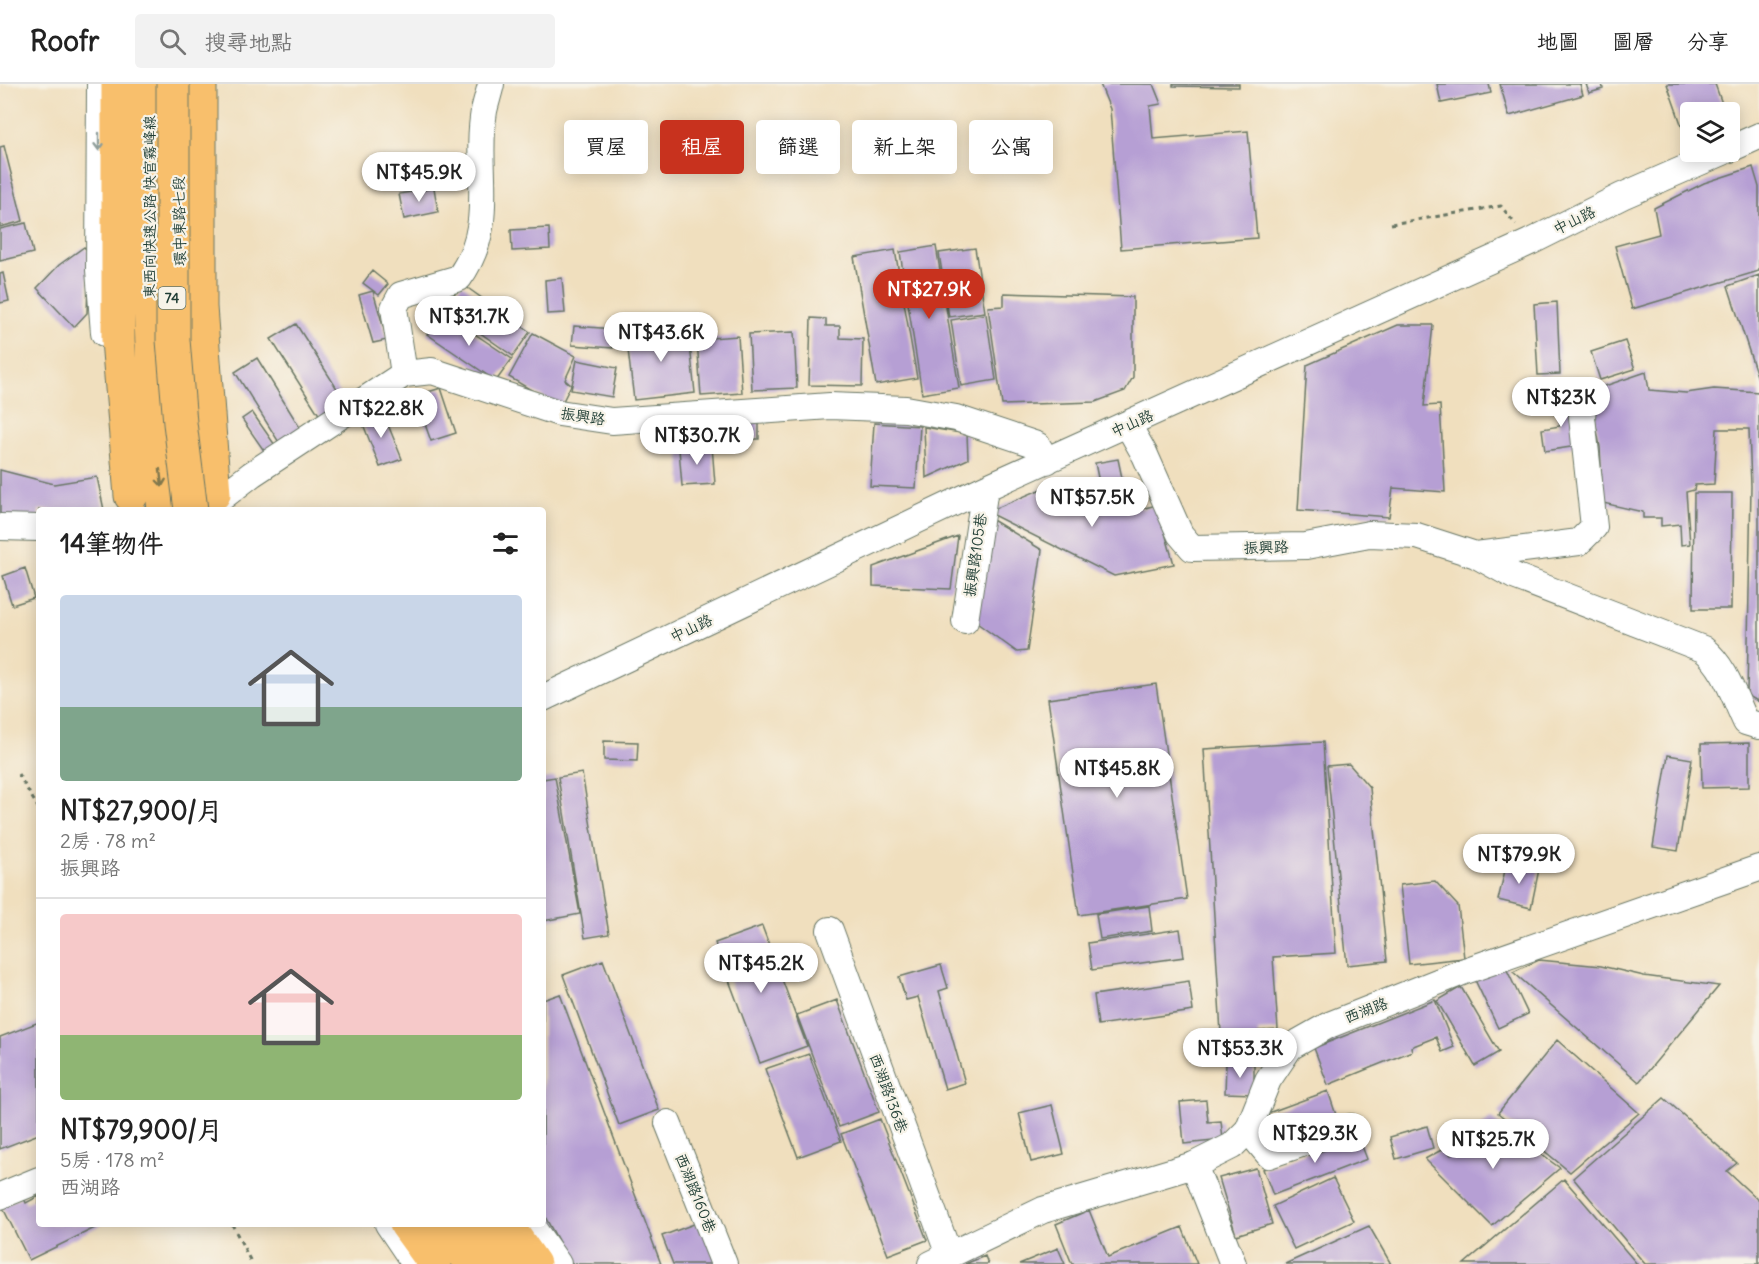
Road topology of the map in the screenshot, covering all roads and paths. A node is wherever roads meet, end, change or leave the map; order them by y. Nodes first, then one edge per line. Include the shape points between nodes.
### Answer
1 (100, 84) edge
2 (118, 84) edge
3 (139, 84) edge
4 (148, 84) edge
5 (173, 84) edge
6 (179, 84) edge
7 (200, 84) edge
8 (215, 84) edge
9 (491, 84) edge
10 (1759, 136) edge
11 (1740, 145) edge
12 (1700, 162) edge
13 (1391, 224) dead end
14 (1530, 242) junction
15 (404, 374) junction
16 (1584, 396) dead end
17 (1128, 425) junction
18 (1047, 461) junction
19 (985, 488) junction
20 (132, 503) edge
21 (205, 505) edge
22 (164, 507) edge
23 (0, 527) edge
24 (36, 528) edge
25 (1476, 555) junction
26 (965, 621) dead end
27 (546, 697) edge
28 (1759, 726) edge
29 (18, 774) dead end
30 (36, 804) edge
31 (1759, 868) edge
32 (830, 930) dead end
33 (668, 1123) dead end
34 (1351, 1127) dead end
35 (1248, 1130) junction
36 (1194, 1165) junction
37 (36, 1181) edge
38 (0, 1196) edge
39 (234, 1227) edge
40 (390, 1227) edge
41 (408, 1227) edge
42 (436, 1227) edge
43 (445, 1227) edge
44 (476, 1227) edge
45 (485, 1227) edge
46 (508, 1227) edge
47 (532, 1227) edge
48 (940, 1260) edge
49 (252, 1264) edge
50 (414, 1264) edge
51 (435, 1264) edge
52 (463, 1264) edge
53 (472, 1264) edge
54 (505, 1264) edge
55 (513, 1264) edge
56 (534, 1264) edge
57 (558, 1264) edge
58 (724, 1264) edge
59 (1233, 1264) edge

1 -> 20 street via 99,270 114,448
2 - 20 highway via 118,340
3 - 20 street via 143,422
4 -> 22 highway, 東西向快速公路 快官霧峰線 / 74 via 150,342
5 - 21 highway, 東西向快速公路 快官霧峰線 / 74, bridge via 173,340 180,423
6 - 21 street, 環中東路七段 via 180,342 188,423
7 - 21 highway
8 - 21 street via 216,306 226,450
9 - 15 street via 484,112 483,220 478,240 459,278 401,295 394,308
10 - 11 street
12 - 14 street, 中山路
13 - 14 path via 1501,206
14 - 17 street, 中山路
15 - 18 street, 振興路 via 432,371 559,413 612,421 830,406 906,409 956,418 1037,445
15 - 21 street, 振興路
16 - 25 street, 振興路 via 1582,417 1594,527 1579,542
17 - 18 street, 中山路
17 - 25 street, 振興路 via 1180,534 1192,548 1306,546 1368,534 1417,536
18 - 19 street, 中山路
19 - 26 street, 振興路105巷
19 - 27 street, 中山路
23 - 24 street
25 - 28 street, 振興路 via 1514,576 1702,649 1720,669 1746,722
29 - 30 path
31 - 35 street, 西湖路 via 1465,971 1329,1024 1290,1047 1269,1080
32 - 48 street, 西湖路136巷
33 - 58 street, 西湖路160巷
34 - 35 street via 1269,1155
35 - 36 street, 西湖路 via 1232,1146
36 - 48 street, 西湖路 via 1043,1210
36 - 59 street
37 - 38 street
39 - 49 path
40 - 50 street
41 - 51 highway
42 - 52 street
43 - 53 highway
44 - 54 highway
45 - 55 street
46 - 56 highway
47 - 57 street

